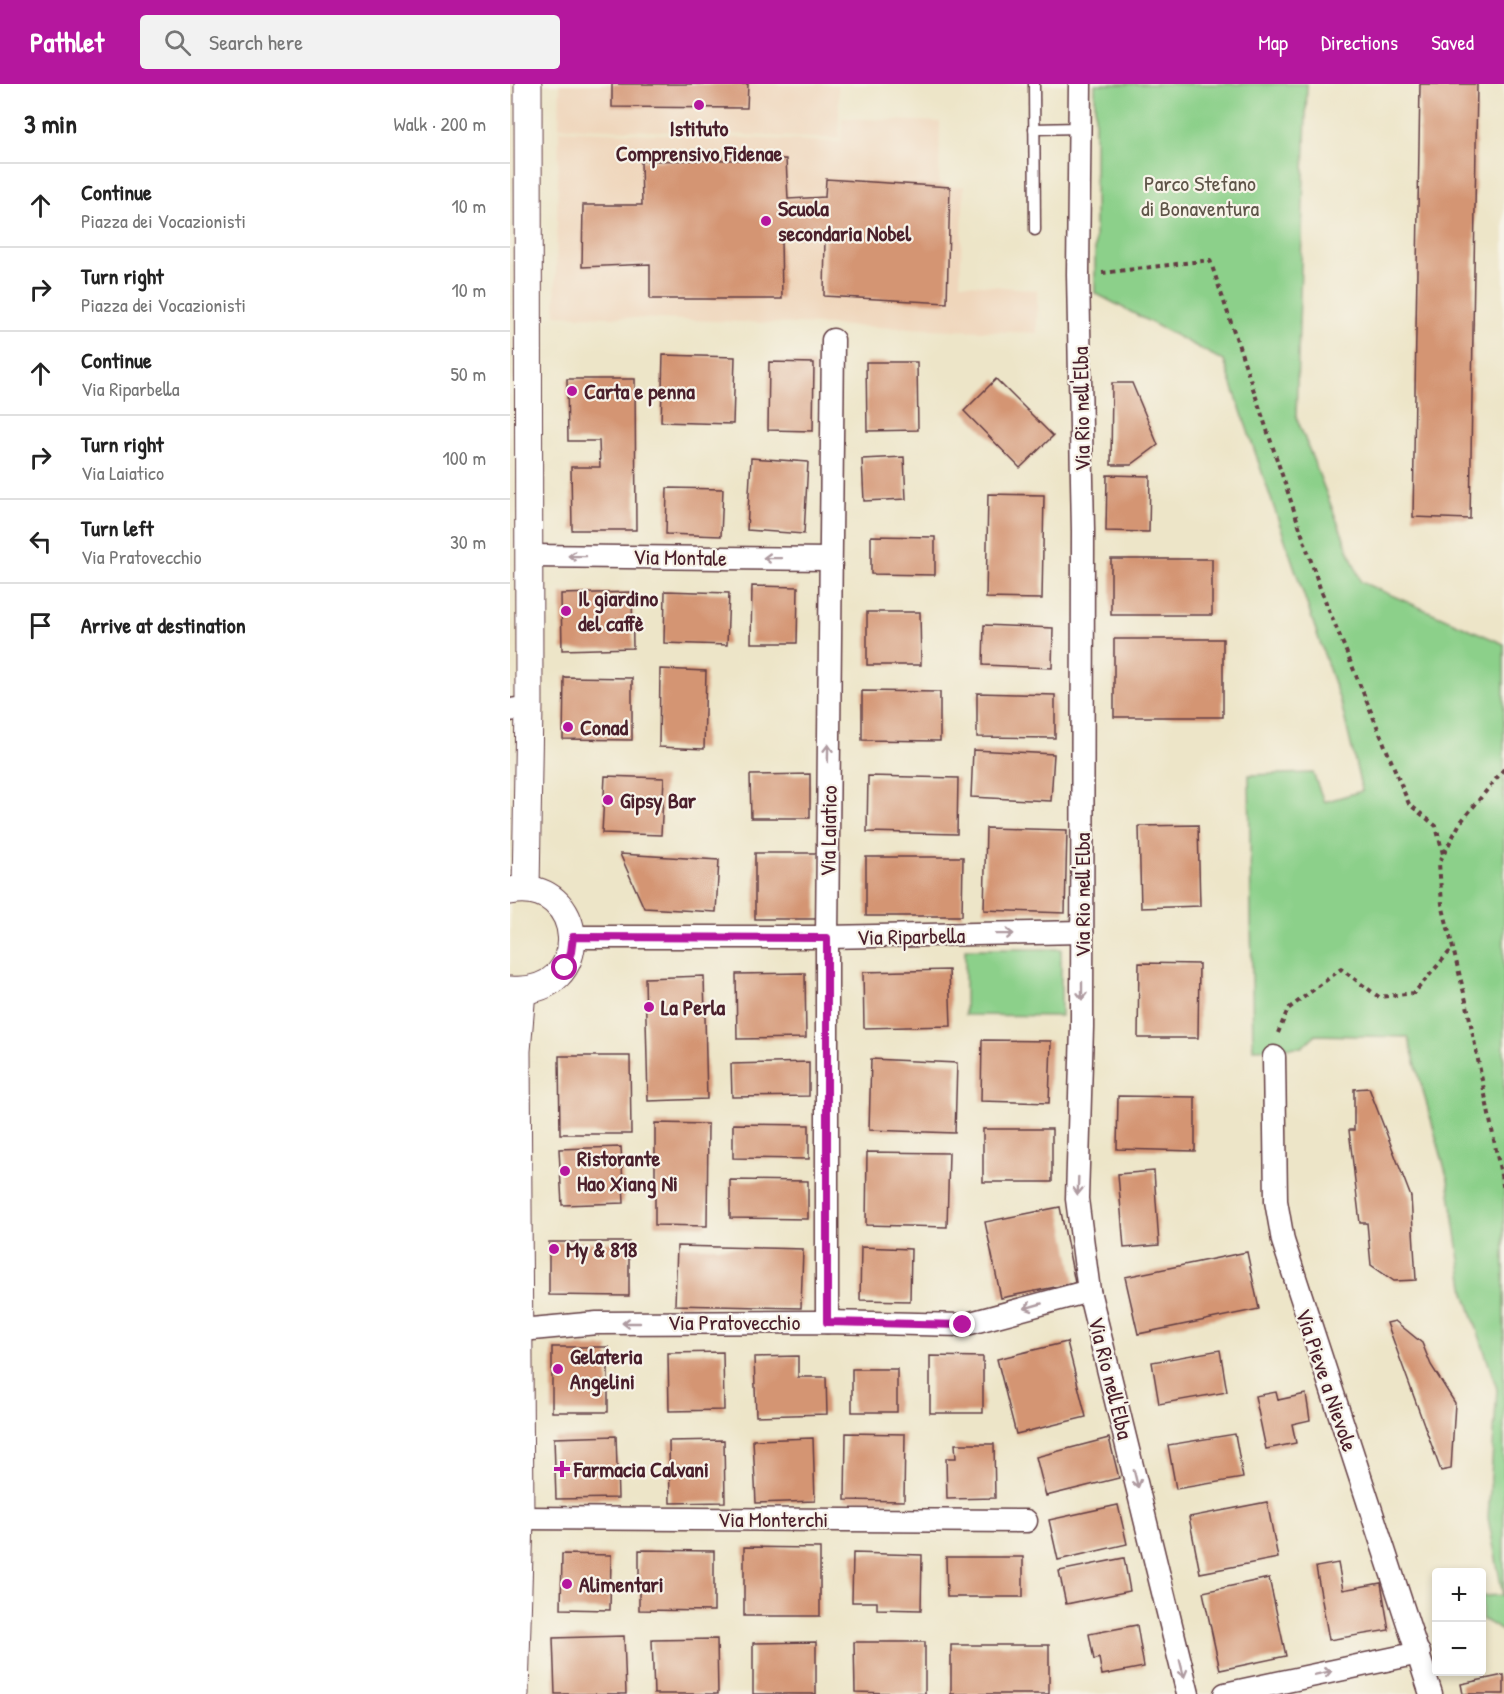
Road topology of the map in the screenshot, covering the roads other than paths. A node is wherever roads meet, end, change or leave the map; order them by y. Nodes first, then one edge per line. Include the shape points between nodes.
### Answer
1 (528, 84) edge
2 (1034, 84) edge
3 (1080, 84) edge
4 (1079, 128) junction
5 (1034, 129) junction
6 (518, 141) edge
7 (1035, 230) dead end
8 (833, 340) dead end
9 (529, 555) junction
10 (830, 559) junction
11 (519, 709) edge
12 (518, 890) edge
13 (1082, 932) junction
14 (573, 937) junction
15 (827, 938) junction
16 (516, 990) edge
17 (1274, 1057) road end
18 (1089, 1291) junction
19 (827, 1322) junction
20 (514, 1331) edge
21 (520, 1518) junction
22 (1026, 1521) dead end
23 (1419, 1653) junction
24 (515, 1694) edge
25 (1188, 1694) edge
26 (1225, 1694) edge
27 (1431, 1694) edge

1 - 6 street
2 - 5 lane
3 - 4 street, Via Rio nell'Elba
4 - 5 lane
4 - 13 street, Via Rio nell'Elba
5 - 7 lane
6 - 9 street
8 - 10 street, Via Laiatico
10 -> 9 street, Via Montale
9 - 11 street
15 -> 10 street, Via Laiatico
11 - 12 street via 527,839
12 - 14 street via 549,897 561,907
15 -> 13 street, Via Riparbella
13 -> 18 street, Via Rio nell'Elba via 1077,1199
14 - 15 street, Via Riparbella
14 - 16 street via 565,968 554,980 540,988
15 - 19 street, Via Laiatico
16 - 20 street
17 - 23 street, Via Pieve a Nievole via 1276,1201 1283,1241
18 -> 19 street, Via Pratovecchio via 963,1325
18 -> 25 street, Via Rio nell'Elba
19 -> 20 street, Via Pratovecchio via 597,1323
20 - 21 street
21 - 22 street, Via Monterchi
21 - 24 street
26 -> 23 street
23 - 27 street, Via Pieve a Nievole

